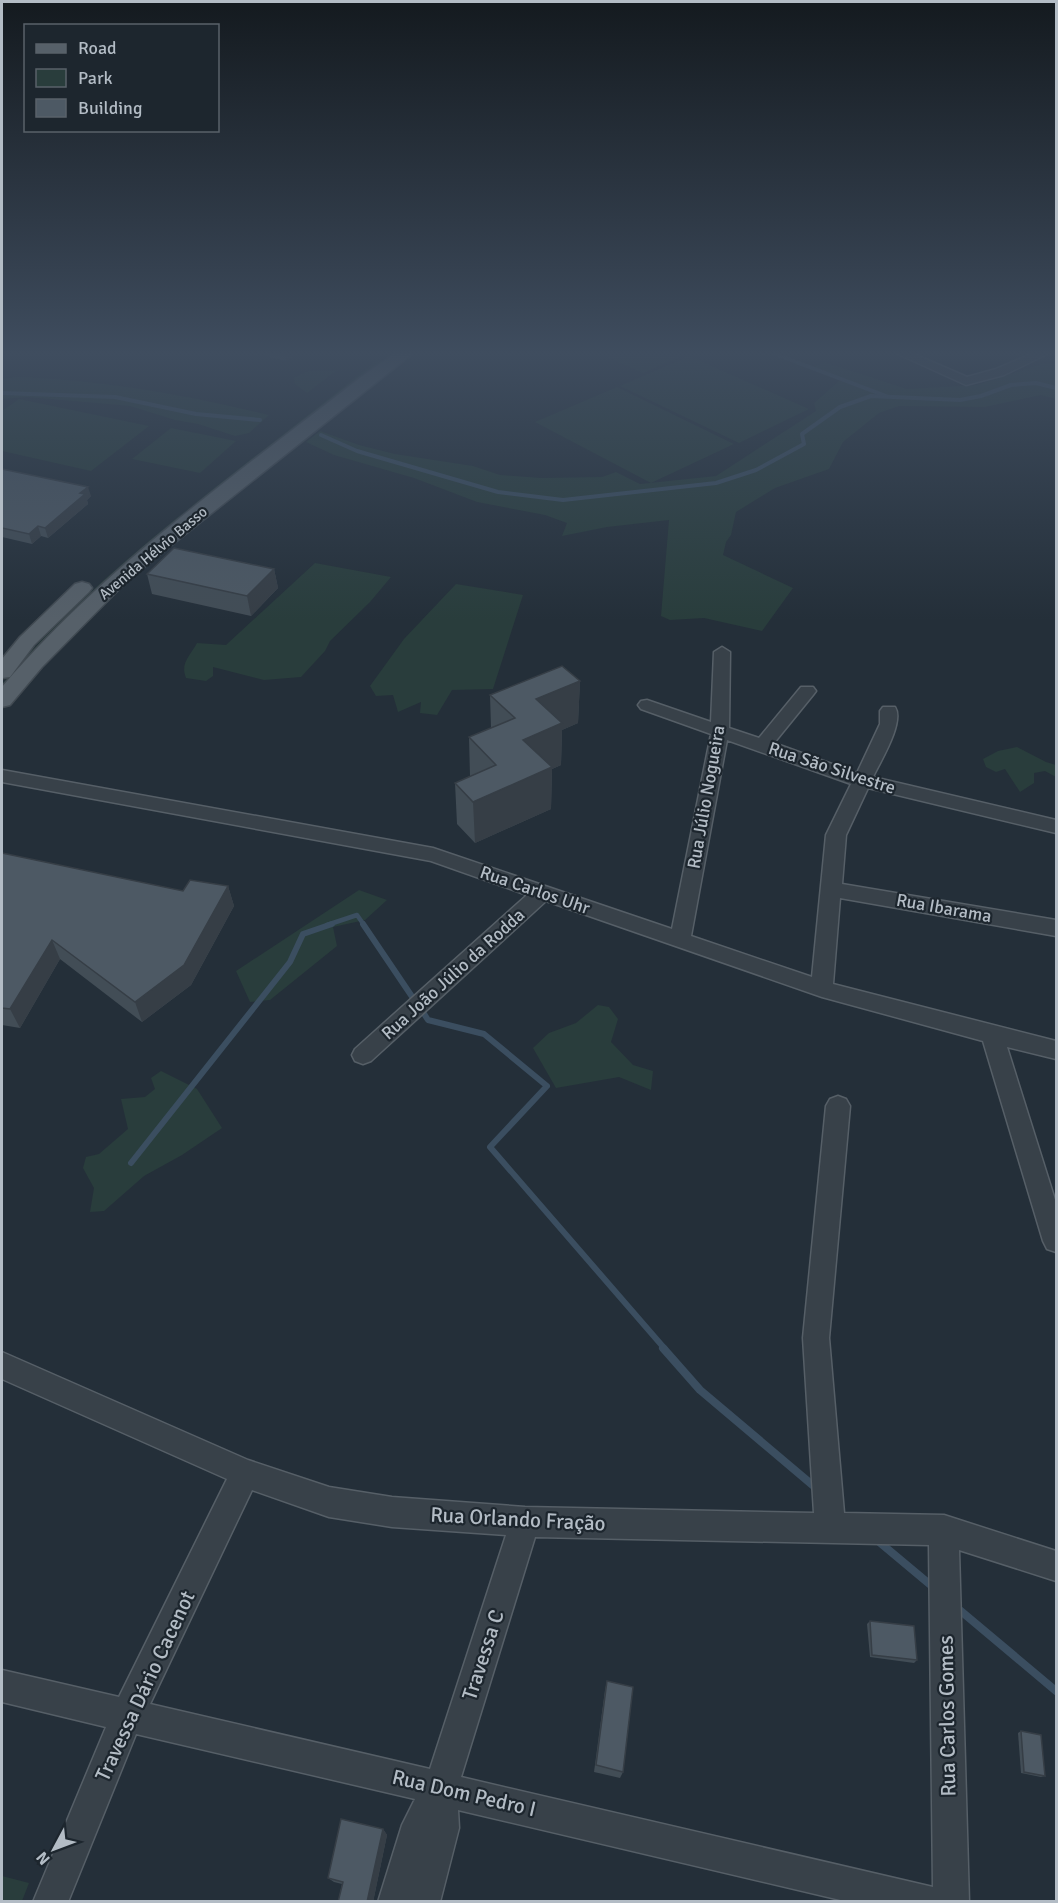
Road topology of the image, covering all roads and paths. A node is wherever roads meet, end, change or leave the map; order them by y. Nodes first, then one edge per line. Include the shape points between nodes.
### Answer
1 (265, 443) edge
2 (287, 443) edge
3 (722, 652) dead end
4 (2, 672) edge
5 (807, 691) dead end
6 (2, 700) edge
7 (647, 705) dead end
8 (890, 711) dead end
9 (720, 730) junction
10 (762, 746) junction
11 (2, 776) edge
12 (862, 781) junction
13 (1056, 826) edge
14 (831, 889) junction
15 (542, 893) junction
16 (1056, 928) edge
17 (680, 940) junction
18 (822, 989) junction
19 (992, 1035) junction
20 (1056, 1050) edge
21 (363, 1055) dead end
22 (838, 1106) dead end
23 (1054, 1226) edge
24 (2, 1365) edge
25 (245, 1473) junction
26 (525, 1522) junction
27 (830, 1528) junction
28 (944, 1530) junction
29 (1056, 1566) edge
30 (2, 1686) edge
31 (128, 1714) junction
32 (441, 1788) junction
33 (50, 1902) edge
34 (395, 1902) edge
35 (422, 1902) edge
36 (926, 1902) edge
37 (951, 1902) edge

1 - 4 main road, Avenida Hélvio Basso via 96,575 46,622
2 - 6 main road, Avenida Hélvio Basso via 123,574 34,662
3 - 9 street, Rua Júlio Nogueira
5 - 10 street
7 - 9 street, Rua São Silvestre
8 - 12 street via 889,724
9 - 10 street, Rua São Silvestre
9 - 17 street, Rua Júlio Nogueira
10 - 12 street, Rua São Silvestre
11 - 15 street, Rua Carlos Uhr via 404,848
12 - 13 street, Rua São Silvestre
12 - 14 street via 836,835
14 - 16 street, Rua Ibarama
14 - 18 street
15 - 17 street, Rua Carlos Uhr
15 - 21 street, Rua João Júlio da Rodda
17 - 18 street, Rua Carlos Uhr
18 - 19 street, Rua Carlos Uhr
19 - 20 street, Rua Carlos Uhr
19 - 23 street
22 - 27 street via 816,1338
24 - 25 street, Rua Orlando Fração
25 - 26 street, Rua Orlando Fração via 329,1502 392,1512
25 - 31 street, Travessa Dário Cacenot
26 - 27 street, Rua Orlando Fração
26 - 32 street, Travessa C
27 - 28 street, Rua Orlando Fração
28 - 29 street, Rua Orlando Fração
28 - 37 street, Rua Carlos Gomes
30 - 31 street, Rua Dom Pedro I
31 - 32 street, Rua Dom Pedro I
31 - 33 street, Travessa Dário Cacenot
32 - 34 street, Travessa C via 419,1826
32 - 35 street, Travessa C via 442,1828
32 - 36 street, Rua Dom Pedro I

